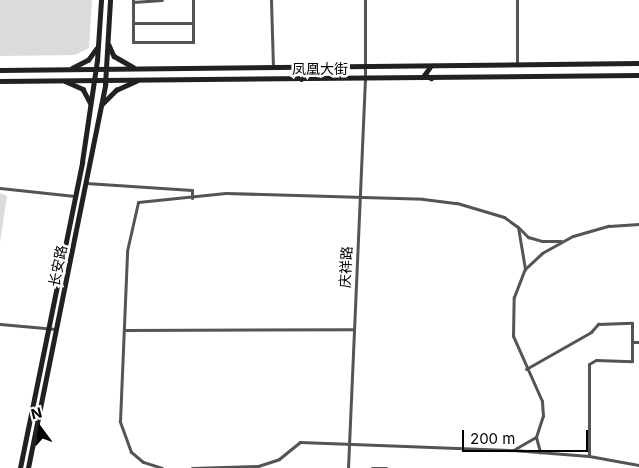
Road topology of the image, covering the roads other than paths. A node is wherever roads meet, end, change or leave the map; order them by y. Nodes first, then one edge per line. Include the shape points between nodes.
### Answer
1 (101, 0) edge
2 (110, 0) edge
3 (162, 0) edge
4 (193, 0) edge
5 (271, 0) edge
6 (364, 0) edge
7 (517, 0) edge
8 (133, 1) edge
9 (133, 23) junction
10 (193, 23) junction
11 (99, 42) junction
12 (108, 43) junction
13 (627, 64) junction
14 (639, 64) edge
15 (517, 65) junction
16 (439, 66) junction
17 (139, 68) junction
18 (273, 68) junction
19 (292, 68) junction
20 (364, 68) junction
21 (71, 69) junction
22 (96, 69) junction
23 (107, 69) junction
24 (0, 70) edge
25 (628, 75) junction
26 (639, 75) edge
27 (439, 79) junction
28 (61, 80) junction
29 (95, 80) junction
30 (106, 80) junction
31 (142, 80) junction
32 (289, 80) junction
33 (365, 80) junction
34 (0, 81) edge
35 (91, 104) junction
36 (100, 108) junction
37 (86, 183) junction
38 (0, 188) edge
39 (75, 196) junction
40 (192, 198) junction
41 (360, 198) junction
42 (639, 224) edge
43 (518, 227) junction
44 (561, 241) junction
45 (525, 269) junction
46 (0, 324) edge
47 (49, 328) junction
48 (56, 329) junction
49 (354, 329) junction
50 (124, 330) junction
51 (632, 342) junction
52 (639, 342) edge
53 (526, 369) junction
54 (536, 437) junction
55 (349, 444) junction
56 (513, 450) junction
57 (540, 452) junction
58 (589, 456) junction
59 (639, 466) edge
60 (20, 468) edge
61 (28, 468) edge
62 (162, 468) edge
63 (192, 468) edge
64 (348, 468) edge
65 (372, 468) edge
66 (386, 468) edge

1 - 11 main road, 长安路
2 - 12 main road, 长安路
3 - 8 street
4 - 10 street
5 - 18 street
6 - 20 street, 庆祥路
7 - 15 street
8 - 9 street
9 - 10 street
9 - 10 street via 133,42 193,42
11 - 21 main road via 92,56
11 - 22 main road, 长安路
12 - 17 main road via 114,56
12 - 23 main road, 长安路
13 - 14 main road, 凤凰大街
13 - 15 main road, 凤凰大街
13 - 25 main road via 616,65 613,72
15 - 16 main road, 凤凰大街
16 - 20 main road, 凤凰大街
16 - 27 main road via 425,72 427,77
17 - 18 main road, 凤凰大街
17 - 23 main road, 凤凰大街
18 - 19 main road, 凤凰大街
19 - 20 main road, 凤凰大街
19 - 32 main road via 304,69 308,74
20 - 33 street, 庆祥路
21 - 22 main road, 凤凰大街
21 - 24 main road, 凤凰大街
22 - 23 main road, 凤凰大街
22 - 29 main road, 长安路
23 - 30 main road, 长安路
25 - 26 main road, 凤凰大街
25 - 27 main road, 凤凰大街
27 - 33 main road, 凤凰大街
28 - 29 main road, 凤凰大街
28 - 34 main road, 凤凰大街
28 - 35 main road via 83,89
29 - 30 main road, 凤凰大街
29 - 35 main road, 长安路
30 - 31 main road, 凤凰大街
30 - 36 main road, 长安路
31 - 32 main road, 凤凰大街
31 - 36 main road via 116,90
32 - 33 main road, 凤凰大街
33 - 41 street, 庆祥路
35 - 39 main road, 长安路
36 - 37 main road, 长安路
37 - 40 street via 192,190
37 - 48 main road, 长安路
38 - 39 street
39 - 47 main road, 长安路
40 - 41 street via 226,193
40 - 50 street via 138,202 127,252
41 - 43 street via 457,203 504,217
41 - 49 street, 庆祥路
42 - 44 street via 609,226
43 - 44 street via 528,237
43 - 45 street
44 - 45 street
45 - 53 street via 514,297 513,326 515,347
46 - 47 street
47 - 48 street
47 - 60 main road, 长安路
48 - 61 main road, 长安路
49 - 50 street
49 - 55 street, 庆祥路
50 - 62 street via 122,431 131,452 143,462
51 - 52 street
51 - 53 street via 632,324 598,324 590,332
51 - 58 street via 632,361 596,360 588,366
53 - 54 street via 542,401 542,424
54 - 56 street
54 - 57 street
55 - 56 street
55 - 63 street via 300,442 279,459 265,464
55 - 64 street, 庆祥路
56 - 57 street
57 - 58 street
58 - 59 street
65 - 66 street

